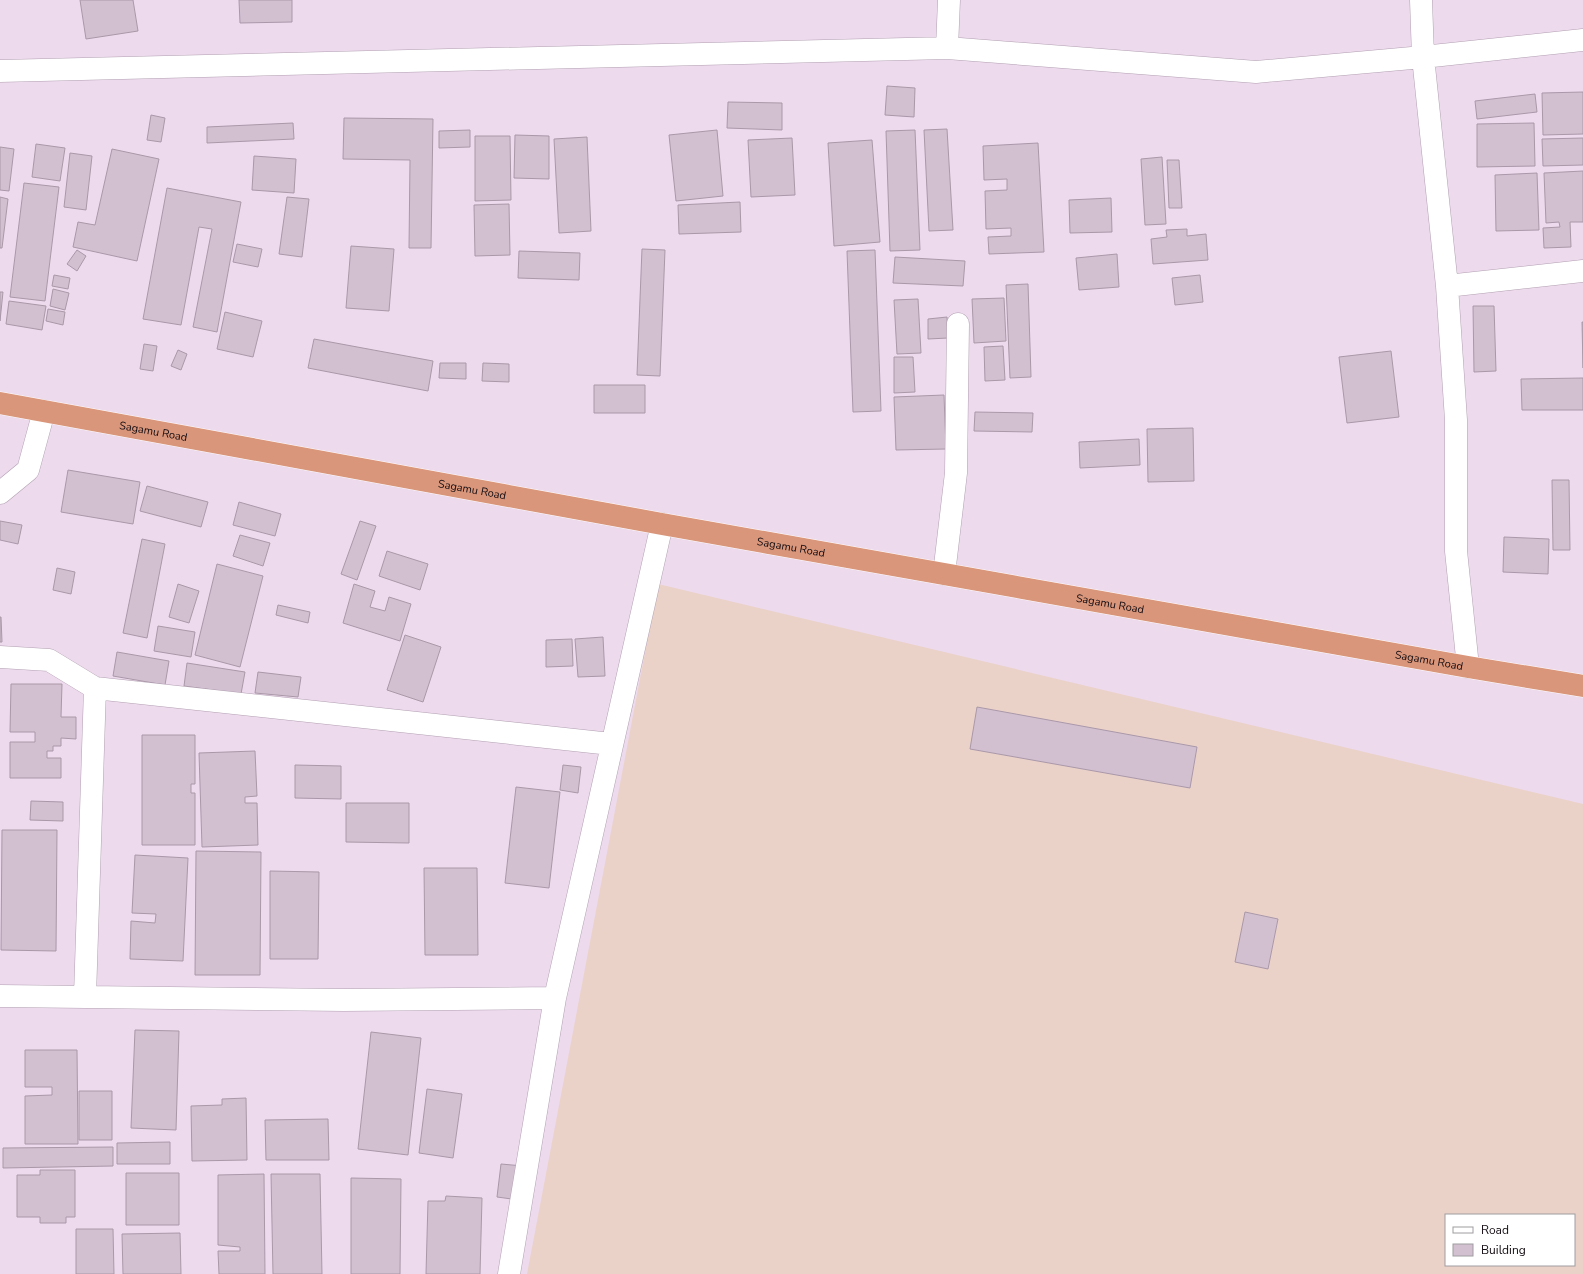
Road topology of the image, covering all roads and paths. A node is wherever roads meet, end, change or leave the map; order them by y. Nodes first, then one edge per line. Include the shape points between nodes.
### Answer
1 (949, 0) edge
2 (1421, 0) edge
3 (1583, 40) edge
4 (947, 48) junction
5 (1423, 57) junction
6 (0, 71) edge
7 (1583, 271) edge
8 (1447, 286) junction
9 (958, 324) dead end
10 (0, 403) edge
11 (44, 411) junction
12 (0, 493) edge
13 (662, 524) junction
14 (944, 574) junction
15 (0, 657) edge
16 (1468, 667) junction
17 (1583, 686) edge
18 (96, 688) junction
19 (611, 744) junction
20 (0, 996) edge
21 (85, 996) junction
22 (555, 998) junction
23 (509, 1274) edge

1 - 4 street
2 - 5 street
3 - 5 street
4 - 5 street via 1256,72
4 - 6 street
5 - 8 street
7 - 8 street
8 - 16 street via 1456,420 1456,551
9 - 14 street via 956,473
10 - 11 highway, Sagamu Road
11 - 12 street via 28,470
11 - 13 highway, Sagamu Road
13 - 14 highway, Sagamu Road
13 - 19 street
14 - 16 highway, Sagamu Road
15 - 18 street via 49,660
16 - 17 highway, Sagamu Road
18 - 19 street
18 - 21 street
19 - 22 street
20 - 21 street
21 - 22 street via 344,1000
22 - 23 street

